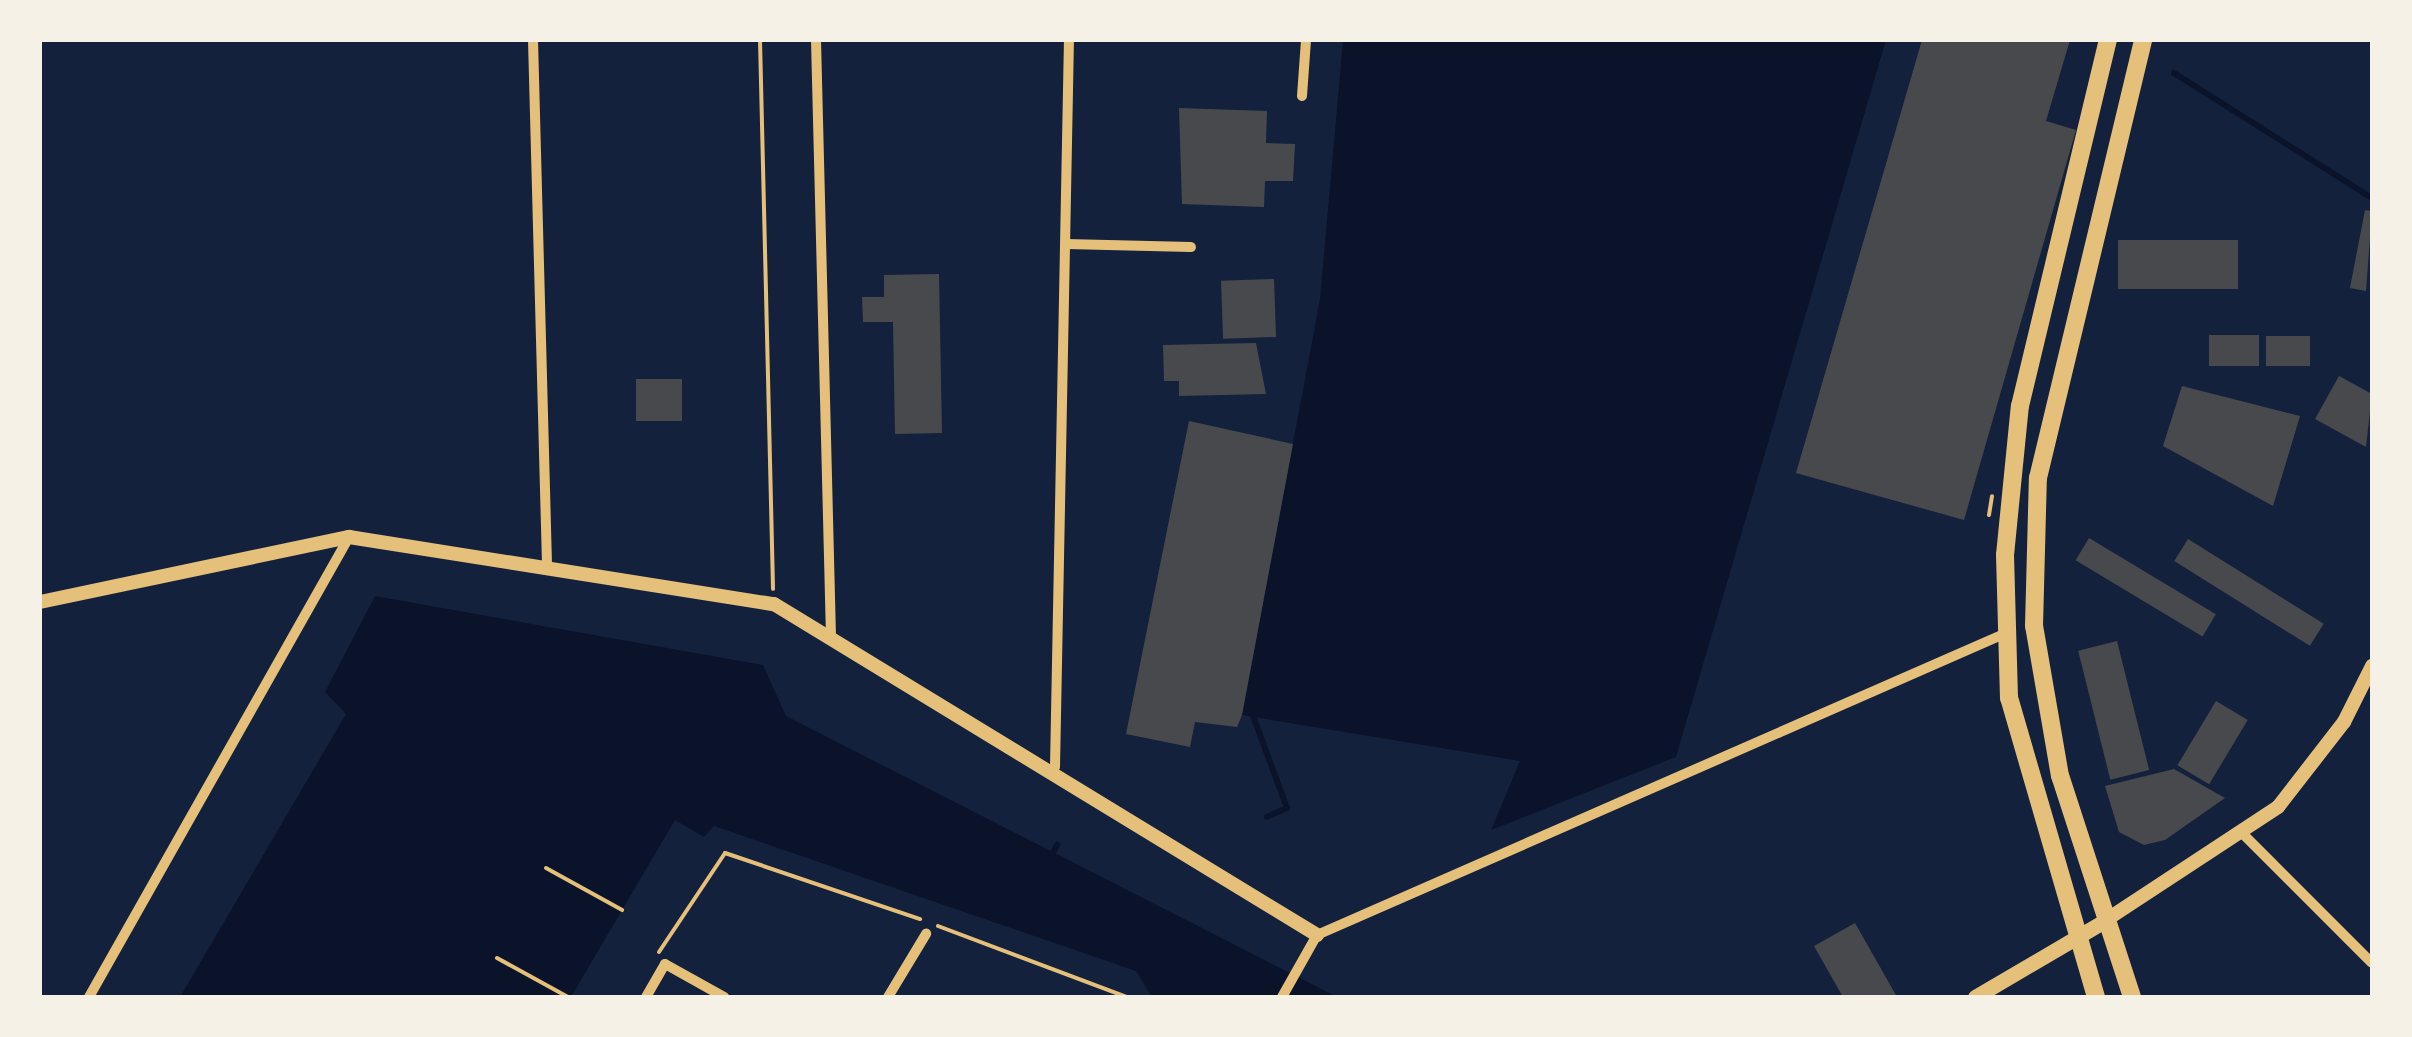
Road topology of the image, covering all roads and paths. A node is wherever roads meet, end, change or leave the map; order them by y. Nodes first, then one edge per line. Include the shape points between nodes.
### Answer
1 (533, 40) edge
2 (760, 40) edge
3 (816, 40) edge
4 (1069, 40) edge
5 (1306, 40) edge
6 (2108, 40) edge
7 (2143, 40) edge
8 (1302, 96) dead end
9 (1066, 244) junction
10 (1191, 246) dead end
11 (348, 537) junction
12 (547, 563) junction
13 (40, 602) edge
14 (774, 604) junction
15 (2004, 634) junction
16 (832, 636) junction
17 (2372, 666) edge
18 (1054, 768) junction
19 (2243, 834) junction
20 (546, 868) dead end
21 (622, 910) dead end
22 (2106, 920) junction
23 (926, 934) dead end
24 (1316, 934) junction
25 (2076, 936) junction
26 (497, 958) dead end
27 (654, 960) dead end
28 (2372, 962) edge
29 (89, 997) edge
30 (568, 997) edge
31 (646, 997) edge
32 (724, 997) edge
33 (888, 997) edge
34 (1127, 997) edge
35 (1282, 997) edge
36 (1976, 997) edge
37 (2096, 997) edge
38 (2132, 997) edge

1 - 12 street
2 - 14 path
3 - 16 street
4 - 9 street
5 - 8 street
6 - 15 highway via 2020,406
7 - 22 highway via 2038,478 2041,687
9 - 10 street
9 - 18 street
11 - 12 street
11 - 13 street
11 - 29 street
12 - 14 street
14 - 16 street
15 - 24 street
15 - 25 highway via 2028,788
16 - 18 street
17 - 19 street via 2306,774
18 - 24 street
19 - 22 street
19 - 28 street
20 - 21 path
22 - 25 main road
22 - 38 highway
23 - 33 street
24 - 35 street
25 - 36 main road
25 - 37 highway
26 - 30 path
27 - 34 path via 725,853
31 - 32 street via 665,964

